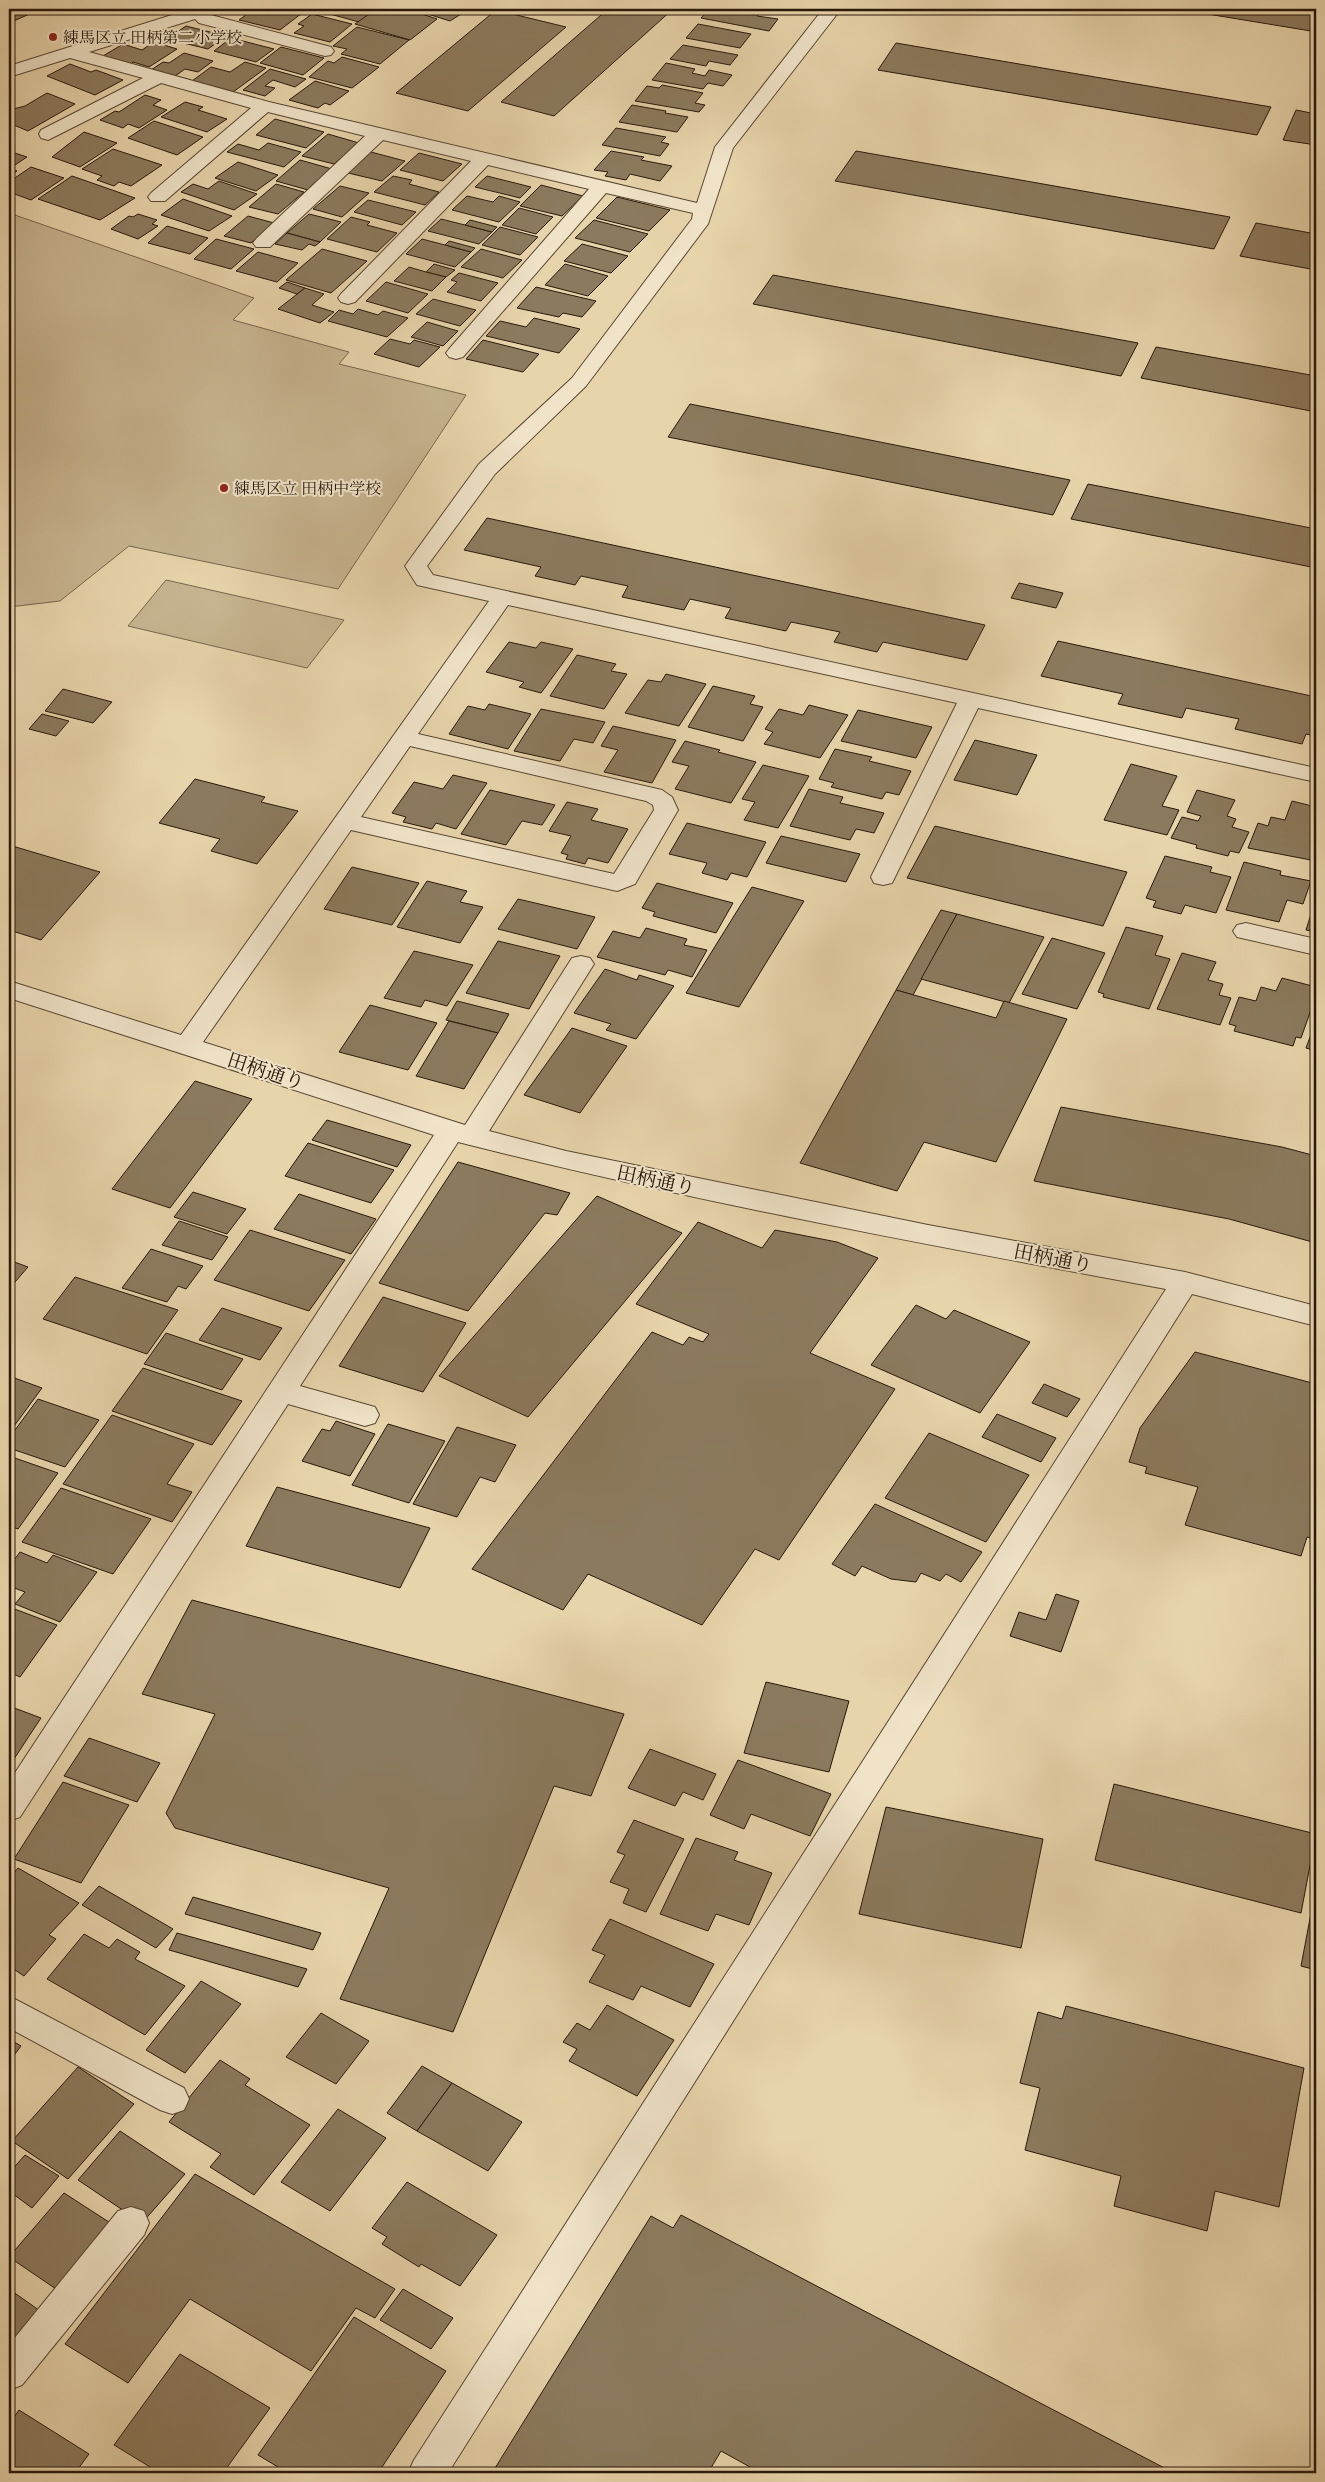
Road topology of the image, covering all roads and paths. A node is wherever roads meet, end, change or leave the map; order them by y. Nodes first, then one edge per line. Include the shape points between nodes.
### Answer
1 (832, 9) edge
2 (204, 11) edge
3 (325, 51) dead end
4 (70, 52) junction
5 (9, 72) edge
6 (159, 77) junction
7 (264, 106) junction
8 (379, 133) junction
9 (48, 134) dead end
10 (484, 158) junction
11 (602, 186) junction
12 (158, 196) dead end
13 (703, 210) junction
14 (263, 243) dead end
15 (348, 298) dead end
16 (456, 353) dead end
17 (502, 598) junction
18 (970, 700) junction
19 (405, 738) junction
20 (1316, 776) edge
21 (346, 821) junction
22 (883, 877) dead end
23 (1246, 931) dead end
24 (1316, 947) edge
25 (581, 964) dead end
26 (9, 990) edge
27 (187, 1046) junction
28 (462, 1133) junction
29 (1186, 1282) junction
30 (1316, 1316) edge
31 (281, 1391) junction
32 (365, 1416) dead end
33 (9, 1808) edge
34 (9, 2011) edge
35 (172, 2099) dead end
36 (131, 2222) dead end
37 (9, 2373) edge
38 (1316, 2468) edge
39 (427, 2473) edge
40 (1315, 2473) edge

1 - 13 street via 724,147
2 - 3 street via 205,19
2 - 4 street
4 - 5 street
4 - 6 street
6 - 7 street
6 - 9 street
7 - 8 street
7 - 12 street
8 - 10 street
8 - 14 street
10 - 11 street
10 - 15 street
11 - 13 street
11 - 16 street
13 - 17 street via 700,220 579,382 487,469 416,566 425,580
17 - 18 street
17 - 19 street
18 - 20 street
18 - 22 street
19 - 21 street
19 - 21 street via 654,795 664,802 666,810 626,878 618,883
21 - 27 street
23 - 24 street
25 - 28 street
26 - 27 street, 田柄通り
27 - 28 street, 田柄通り
28 - 29 street, 田柄通り via 643,1178
28 - 31 street
29 - 30 street, 田柄通り
29 - 39 street
31 - 32 street
31 - 33 street
34 - 35 street
36 - 37 street
38 - 40 path

